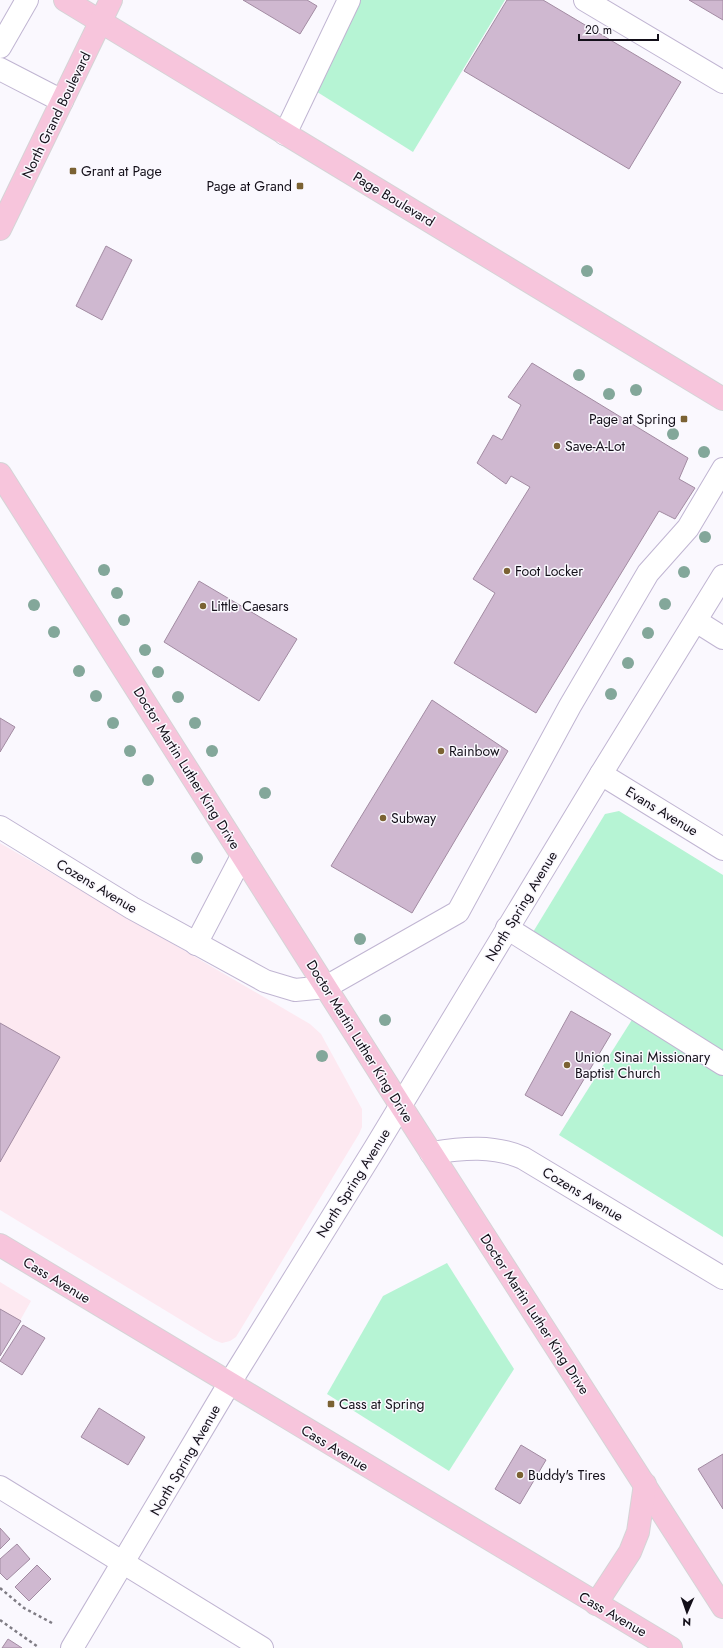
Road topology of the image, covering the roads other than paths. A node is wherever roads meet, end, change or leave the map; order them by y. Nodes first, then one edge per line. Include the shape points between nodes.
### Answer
1 (27, 0) edge
2 (66, 0) edge
3 (111, 0) edge
4 (349, 0) edge
5 (585, 0) edge
6 (101, 22) junction
7 (0, 47) edge
8 (0, 69) edge
9 (723, 82) edge
10 (62, 101) junction
11 (285, 134) junction
12 (0, 229) edge
13 (723, 399) edge
14 (723, 469) edge
15 (0, 474) edge
16 (723, 576) edge
17 (696, 621) junction
18 (723, 638) edge
19 (601, 774) junction
20 (0, 827) edge
21 (723, 849) edge
22 (242, 856) junction
23 (507, 928) junction
24 (196, 944) junction
25 (326, 987) junction
26 (723, 1064) edge
27 (401, 1106) junction
28 (431, 1153) junction
29 (0, 1245) edge
30 (723, 1278) edge
31 (229, 1384) junction
32 (645, 1484) junction
33 (0, 1487) edge
34 (124, 1563) junction
35 (596, 1604) junction
36 (723, 1607) edge
37 (72, 1648) edge
38 (262, 1648) edge
39 (671, 1648) edge

1 - 7 street
2 - 6 main road, Page Boulevard
3 - 6 main road, North Grand Boulevard
4 - 11 street
5 - 9 street
6 - 10 main road, North Grand Boulevard
6 - 11 main road, Page Boulevard
8 - 10 street
10 - 12 main road, North Grand Boulevard
11 - 13 main road, Page Boulevard
14 - 25 street via 688,528 648,573 570,706 458,912
15 - 22 main road, Doctor Martin Luther King Drive
16 - 17 street, North Spring Avenue
17 - 18 street
17 - 19 street, North Spring Avenue
19 - 21 street, Evans Avenue
19 - 23 street, North Spring Avenue
20 - 24 street, Cozens Avenue
22 - 24 street
22 - 25 main road, Doctor Martin Luther King Drive
23 - 26 street
23 - 27 street, North Spring Avenue
24 - 25 street, Cozens Avenue via 265,981 295,990
25 - 27 main road, Doctor Martin Luther King Drive
27 - 28 main road, Doctor Martin Luther King Drive
27 - 31 street, North Spring Avenue
28 - 30 street, Cozens Avenue via 480,1148 509,1152
28 - 32 main road, Doctor Martin Luther King Drive
29 - 31 main road, Cass Avenue
31 - 34 street, North Spring Avenue
31 - 35 main road, Cass Avenue
32 - 35 main road via 642,1510 630,1552
32 - 36 main road, Doctor Martin Luther King Drive
33 - 34 street
34 - 37 street, North Spring Avenue
34 - 38 street
35 - 39 main road, Cass Avenue

